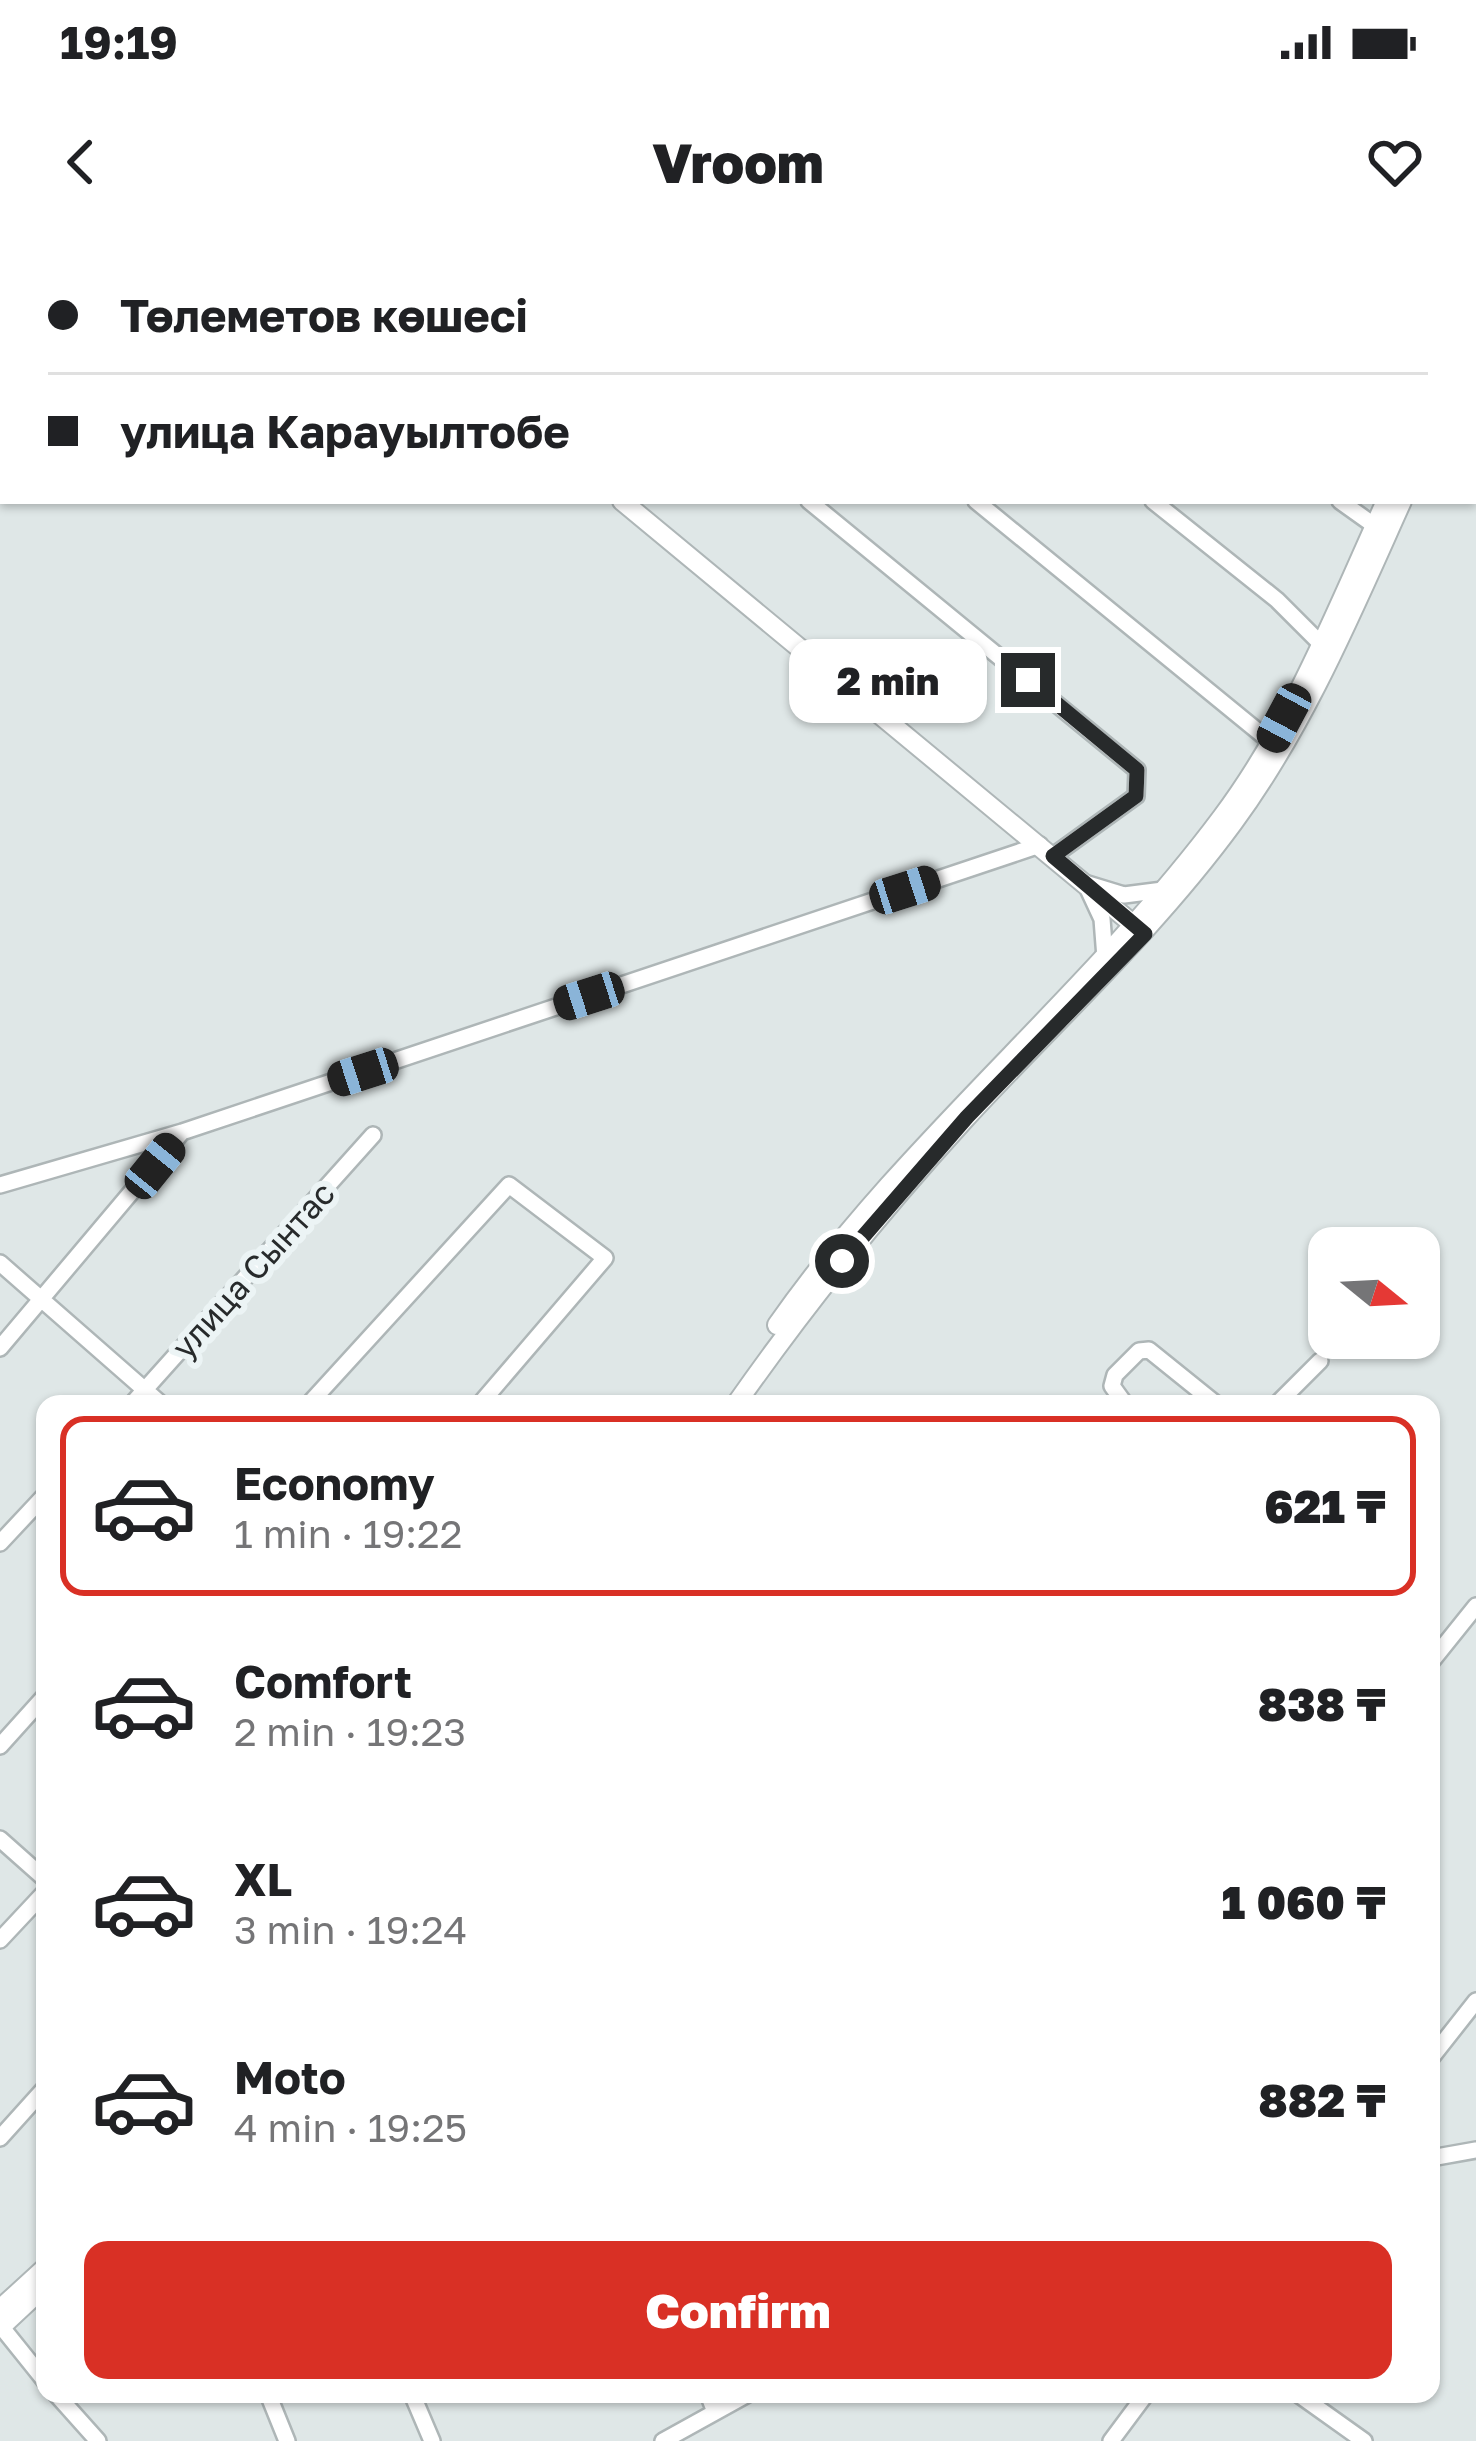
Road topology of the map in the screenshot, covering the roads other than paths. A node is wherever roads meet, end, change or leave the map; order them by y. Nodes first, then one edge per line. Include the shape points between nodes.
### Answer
1 (626, 504) edge
2 (813, 504) edge
3 (980, 504) edge
4 (1157, 504) edge
5 (1344, 504) edge
6 (1385, 504) edge
7 (1401, 504) edge
8 (1375, 526) junction
9 (1322, 644) junction
10 (1271, 742) junction
11 (1047, 850) junction
12 (1085, 883) junction
13 (1165, 890) junction
14 (1140, 930) junction
15 (1105, 958) junction
16 (182, 1132) junction
17 (373, 1135) dead end
18 (0, 1185) edge
19 (0, 1263) edge
20 (44, 1301) junction
21 (0, 1348) edge
22 (1320, 1361) dead end
23 (145, 1390) junction
24 (140, 1395) edge
25 (151, 1395) edge
26 (317, 1395) edge
27 (492, 1395) edge
28 (728, 1395) edge
29 (743, 1395) edge
30 (1118, 1395) edge
31 (1205, 1395) edge
32 (1286, 1395) edge
33 (36, 1505) edge
34 (0, 1543) edge
35 (1476, 1606) edge
36 (1440, 1651) edge
37 (36, 1706) edge
38 (0, 1746) edge
39 (0, 1839) edge
40 (36, 1871) edge
41 (36, 1902) edge
42 (0, 1940) edge
43 (1476, 2001) edge
44 (1440, 2047) edge
45 (36, 2098) edge
46 (0, 2138) edge
47 (1476, 2150) edge
48 (1440, 2156) edge
49 (36, 2276) edge
50 (36, 2294) edge
51 (0, 2309) edge
52 (0, 2327) edge
53 (36, 2352) edge
54 (24, 2357) junction
55 (36, 2371) edge
56 (64, 2403) edge
57 (272, 2403) edge
58 (416, 2403) edge
59 (712, 2403) edge
60 (732, 2403) edge
61 (1139, 2403) edge
62 (1311, 2403) edge
63 (715, 2412) junction
64 (98, 2441) edge
65 (287, 2441) edge
66 (432, 2441) edge
67 (663, 2441) edge
68 (1111, 2441) edge
69 (1364, 2441) edge

1 - 11 main road
2 - 11 street via 1137,770 1136,796
3 - 10 street
4 - 9 street
5 - 8 street
6 - 8 main road
7 - 14 main road via 1282,751
8 - 9 main road
9 - 10 main road
10 - 13 main road
11 - 12 main road
11 - 16 street
12 - 13 street via 1124,896
12 - 14 main road
12 - 15 street via 1102,920
13 - 14 main road
14 - 15 main road
14 - 29 main road via 868,1228
15 - 28 main road via 893,1176
16 - 18 street
16 - 20 street
17 - 23 street, улица Сынтас
19 - 20 street
20 - 21 street
20 - 23 street
22 - 32 street
23 - 24 street, улица Сынтас
23 - 25 street
26 - 27 street via 508,1185 605,1258
30 - 31 street via 1115,1375 1149,1350
33 - 34 street
35 - 36 street
37 - 38 street
39 - 40 street
41 - 42 street
43 - 44 street
45 - 46 street
47 - 48 street
49 - 51 main road
50 - 52 main road
52 - 54 street
53 - 54 street
54 - 55 street
56 - 64 street
57 - 65 street
58 - 66 street
59 - 63 street
60 - 63 street
61 - 68 street
62 - 69 street
63 - 67 street

